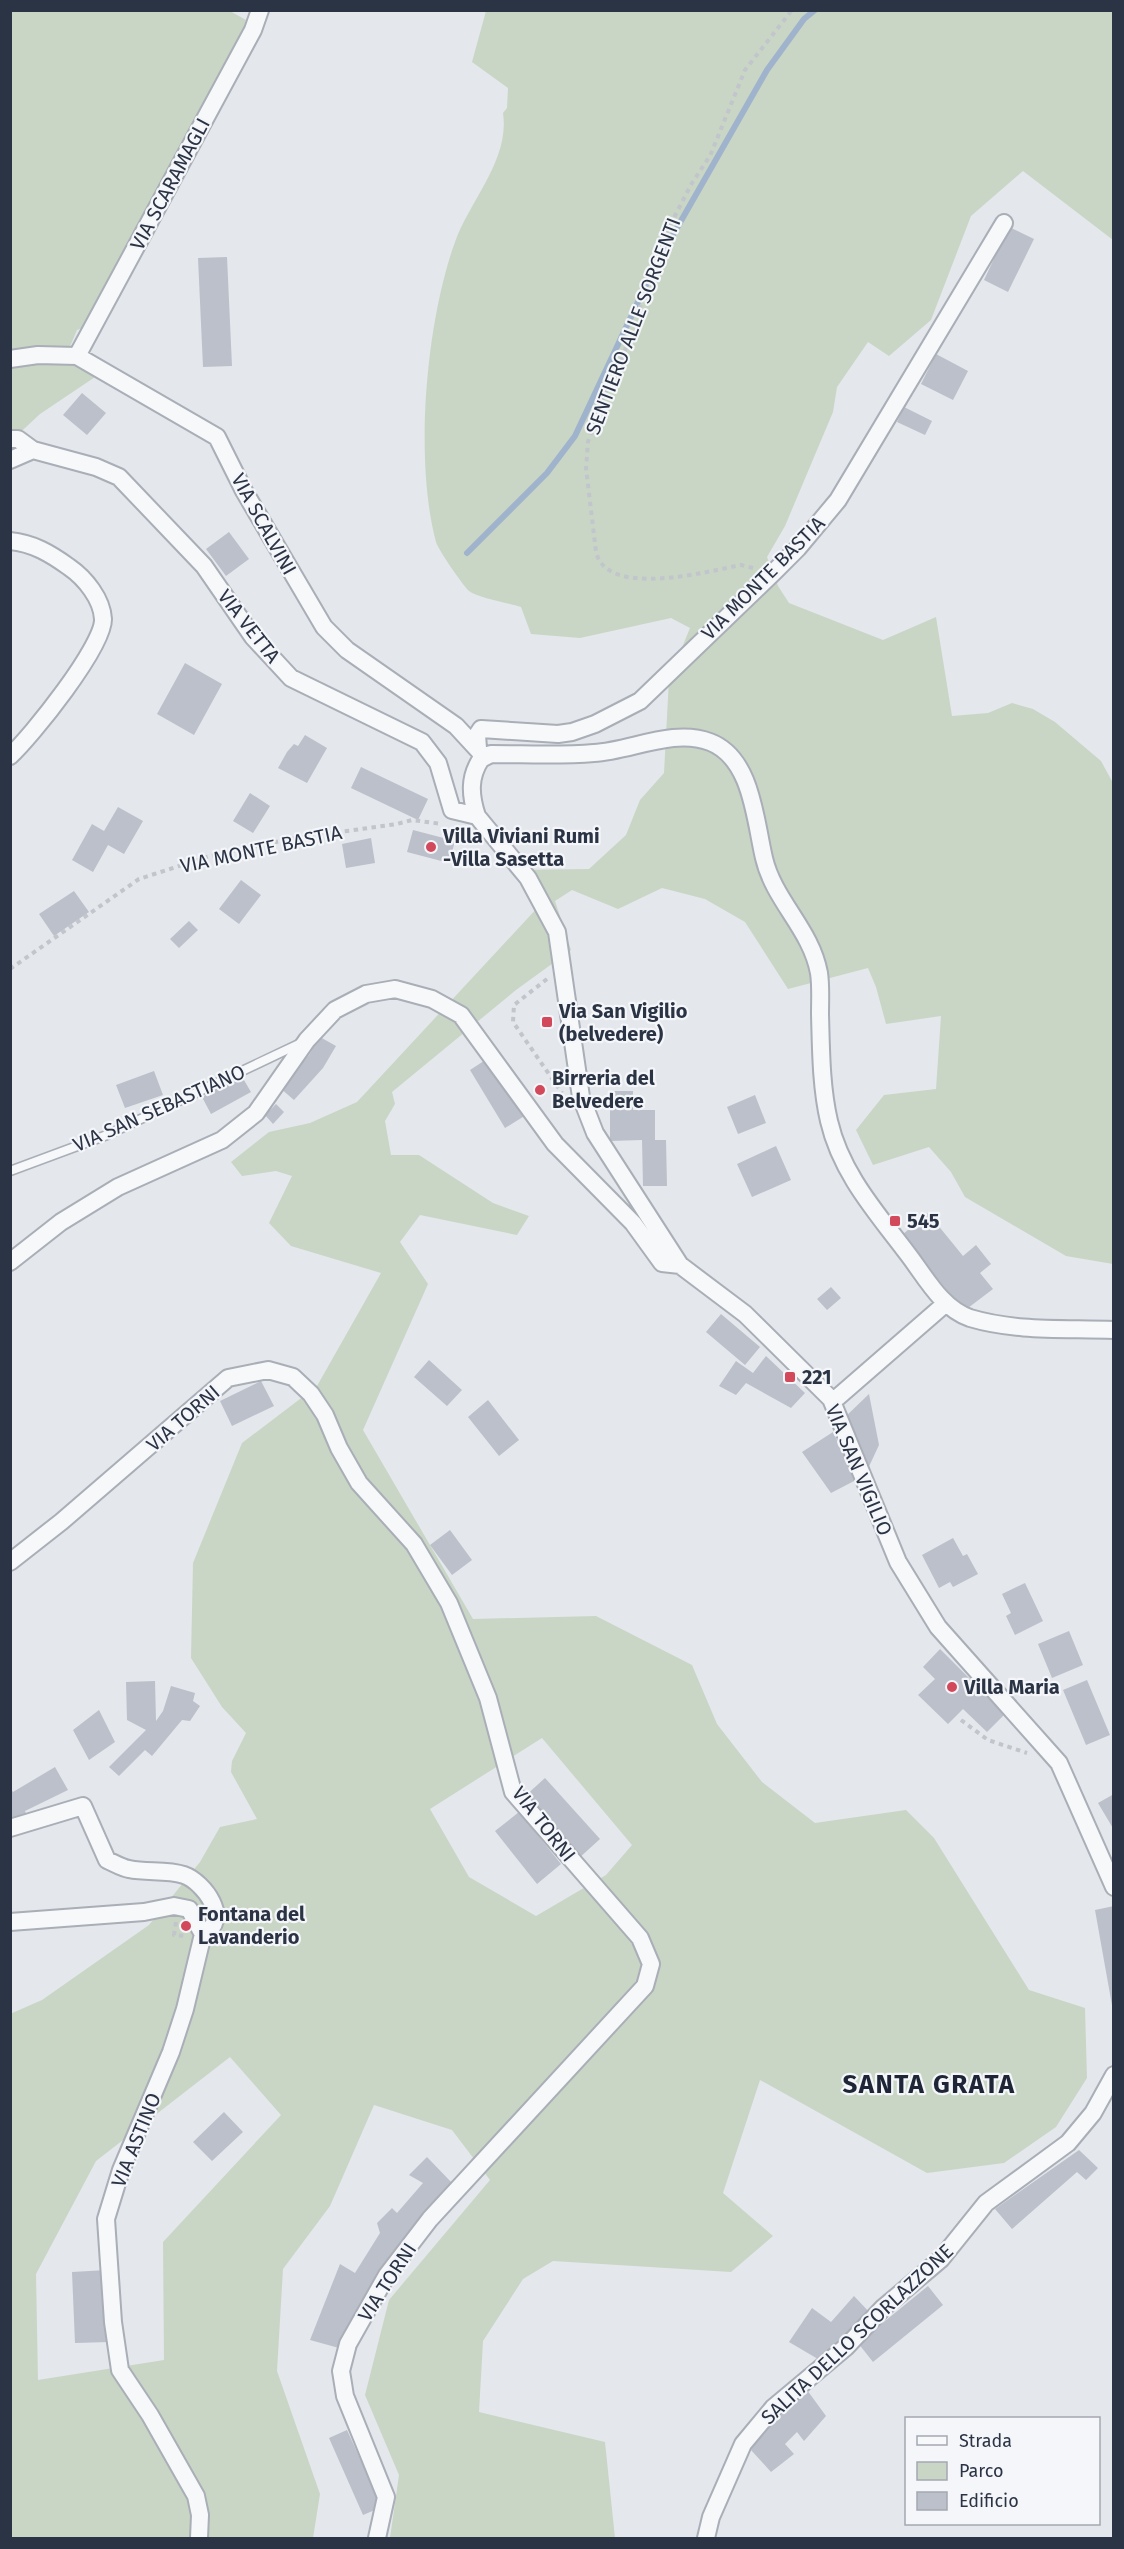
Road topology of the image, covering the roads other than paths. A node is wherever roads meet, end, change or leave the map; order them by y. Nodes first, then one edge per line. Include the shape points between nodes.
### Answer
1 (260, 10) edge
2 (1004, 223) dead end
3 (77, 356) junction
4 (10, 359) edge
5 (10, 439) edge
6 (33, 450) junction
7 (10, 460) edge
8 (10, 541) edge
9 (480, 753) junction
10 (10, 756) edge
11 (477, 816) junction
12 (307, 1040) junction
13 (10, 1171) edge
14 (10, 1262) edge
15 (680, 1265) junction
16 (945, 1304) junction
17 (1113, 1330) edge
18 (831, 1399) junction
19 (10, 1562) edge
20 (10, 1828) edge
21 (1113, 1887) edge
22 (10, 1922) edge
23 (195, 1935) junction
24 (1113, 2075) edge
25 (199, 2538) edge
26 (376, 2538) edge
27 (706, 2538) edge

1 - 3 street, VIA SCARAMAGLI
2 - 9 street, VIA MONTE BASTIA via 838,500 798,548 640,701 572,732 482,729 477,735
3 - 4 street, VIA SCALVINI
3 - 9 street, VIA SCALVINI via 217,437 324,627 347,650 456,726
5 - 6 street, VIA VETTA via 18,439
6 - 7 street
6 - 11 street, VIA VETTA via 119,477 204,567 253,637 291,678 422,742 438,764 452,810
8 - 10 street via 49,552 80,574 96,597 103,619 94,646 28,739
9 - 11 street via 471,782
9 - 16 street via 596,753 690,737 721,747 735,761 744,777 768,874 813,948 822,1062 836,1143 872,1209
11 - 15 street, VIA SAN VIGILIO via 510,854 557,932 581,1097 595,1133
12 - 13 lane, VIA SAN SEBASTIANO via 107,1135
12 - 14 street, VIA SAN SEBASTIANO via 256,1113 222,1140 118,1187 61,1222
12 - 15 street, VIA SAN SEBASTIANO via 335,1010 366,994 395,989 432,999 461,1015 555,1144 633,1223 662,1263
15 - 18 street, VIA SAN VIGILIO via 745,1314
16 - 17 street via 969,1317 1022,1328
16 - 18 street
18 - 21 street, VIA SAN VIGILIO via 898,1562 938,1627 1059,1763
19 - 26 street, VIA TORNI via 228,1378 268,1370 293,1377 325,1415 359,1483 414,1544 449,1603 488,1698 513,1792 640,1938 651,1964 645,1986 430,2219 387,2275 348,2344 341,2371 345,2396 386,2497
20 - 23 street, VIA ASTINO via 83,1806 107,1860 128,1869 186,1875 212,1899 217,1919 212,1929
22 - 23 street via 144,1912 174,1906 189,1909
23 - 25 street, VIA ASTINO via 185,2009 121,2170 106,2219 120,2370 196,2496
24 - 27 street, SALITA DELLO SCORLAZZONE via 1093,2113 1068,2144 986,2203 941,2259 773,2408 743,2444 711,2517

